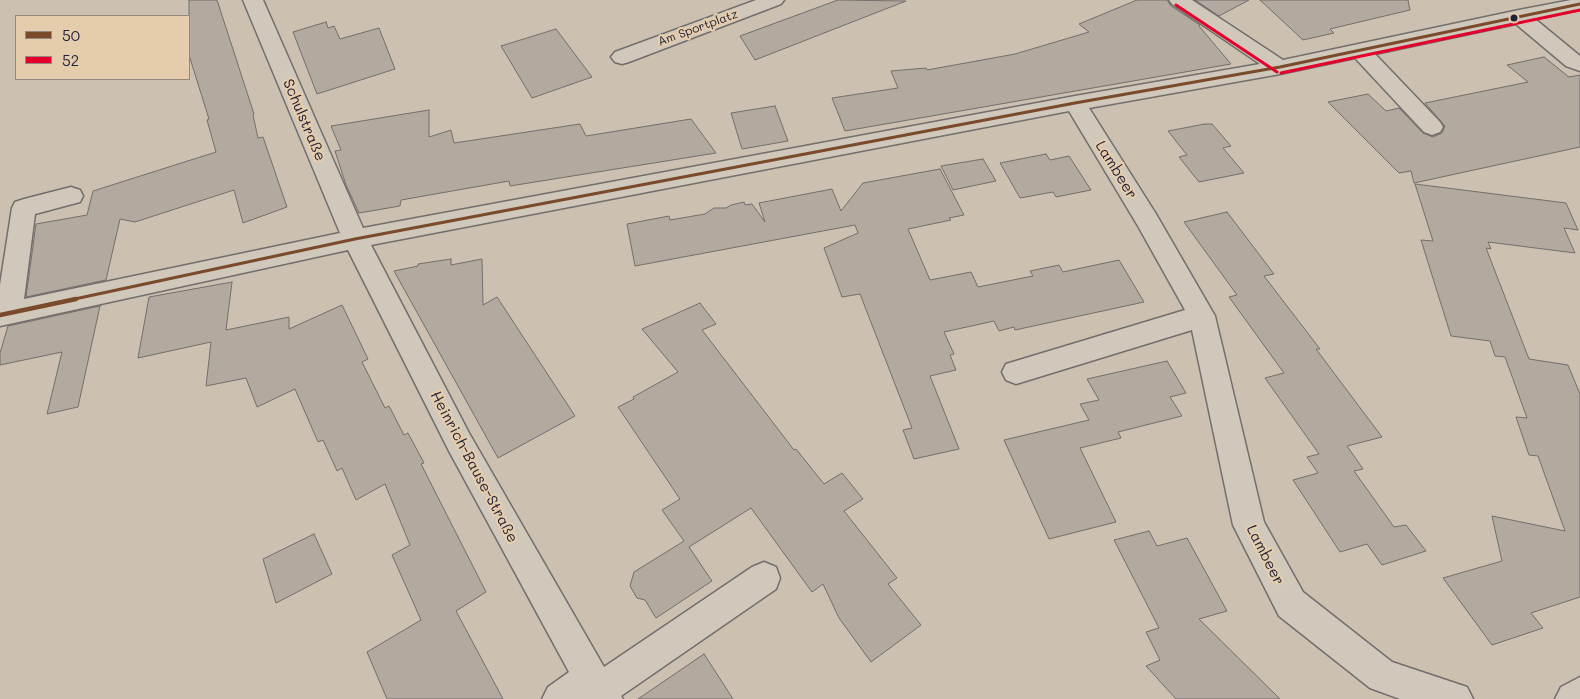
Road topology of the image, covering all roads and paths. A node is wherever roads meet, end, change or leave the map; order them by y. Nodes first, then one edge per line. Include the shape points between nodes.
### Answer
1 (253, 0) edge
2 (774, 0) edge
3 (1179, 0) edge
4 (1580, 4) edge
5 (1519, 16) junction
6 (1360, 50) junction
7 (622, 57) dead end
8 (1580, 64) edge
9 (1280, 67) junction
10 (1075, 103) junction
11 (1432, 127) dead end
12 (71, 196) dead end
13 (355, 239) junction
14 (4, 314) edge
15 (1202, 316) junction
16 (1016, 372) dead end
17 (764, 578) dead end
18 (599, 689) edge
19 (1580, 695) edge
20 (560, 699) edge
21 (1456, 699) edge
22 (1573, 699) edge

1 - 13 street, Schulstraße
2 - 7 street, Am Sportplatz
3 - 9 street
4 - 5 street
5 - 6 street
5 - 8 street
6 - 9 street
6 - 11 street
9 - 10 street
10 - 13 street
10 - 15 street, Lambeer
12 - 14 street via 24,208
13 - 14 street
13 - 18 street, Heinrich-Bause-Straße via 459,442
15 - 16 street
15 - 21 street, Lambeer via 1248,525 1291,604 1382,676
17 - 18 street
18 - 20 street
19 - 22 street

